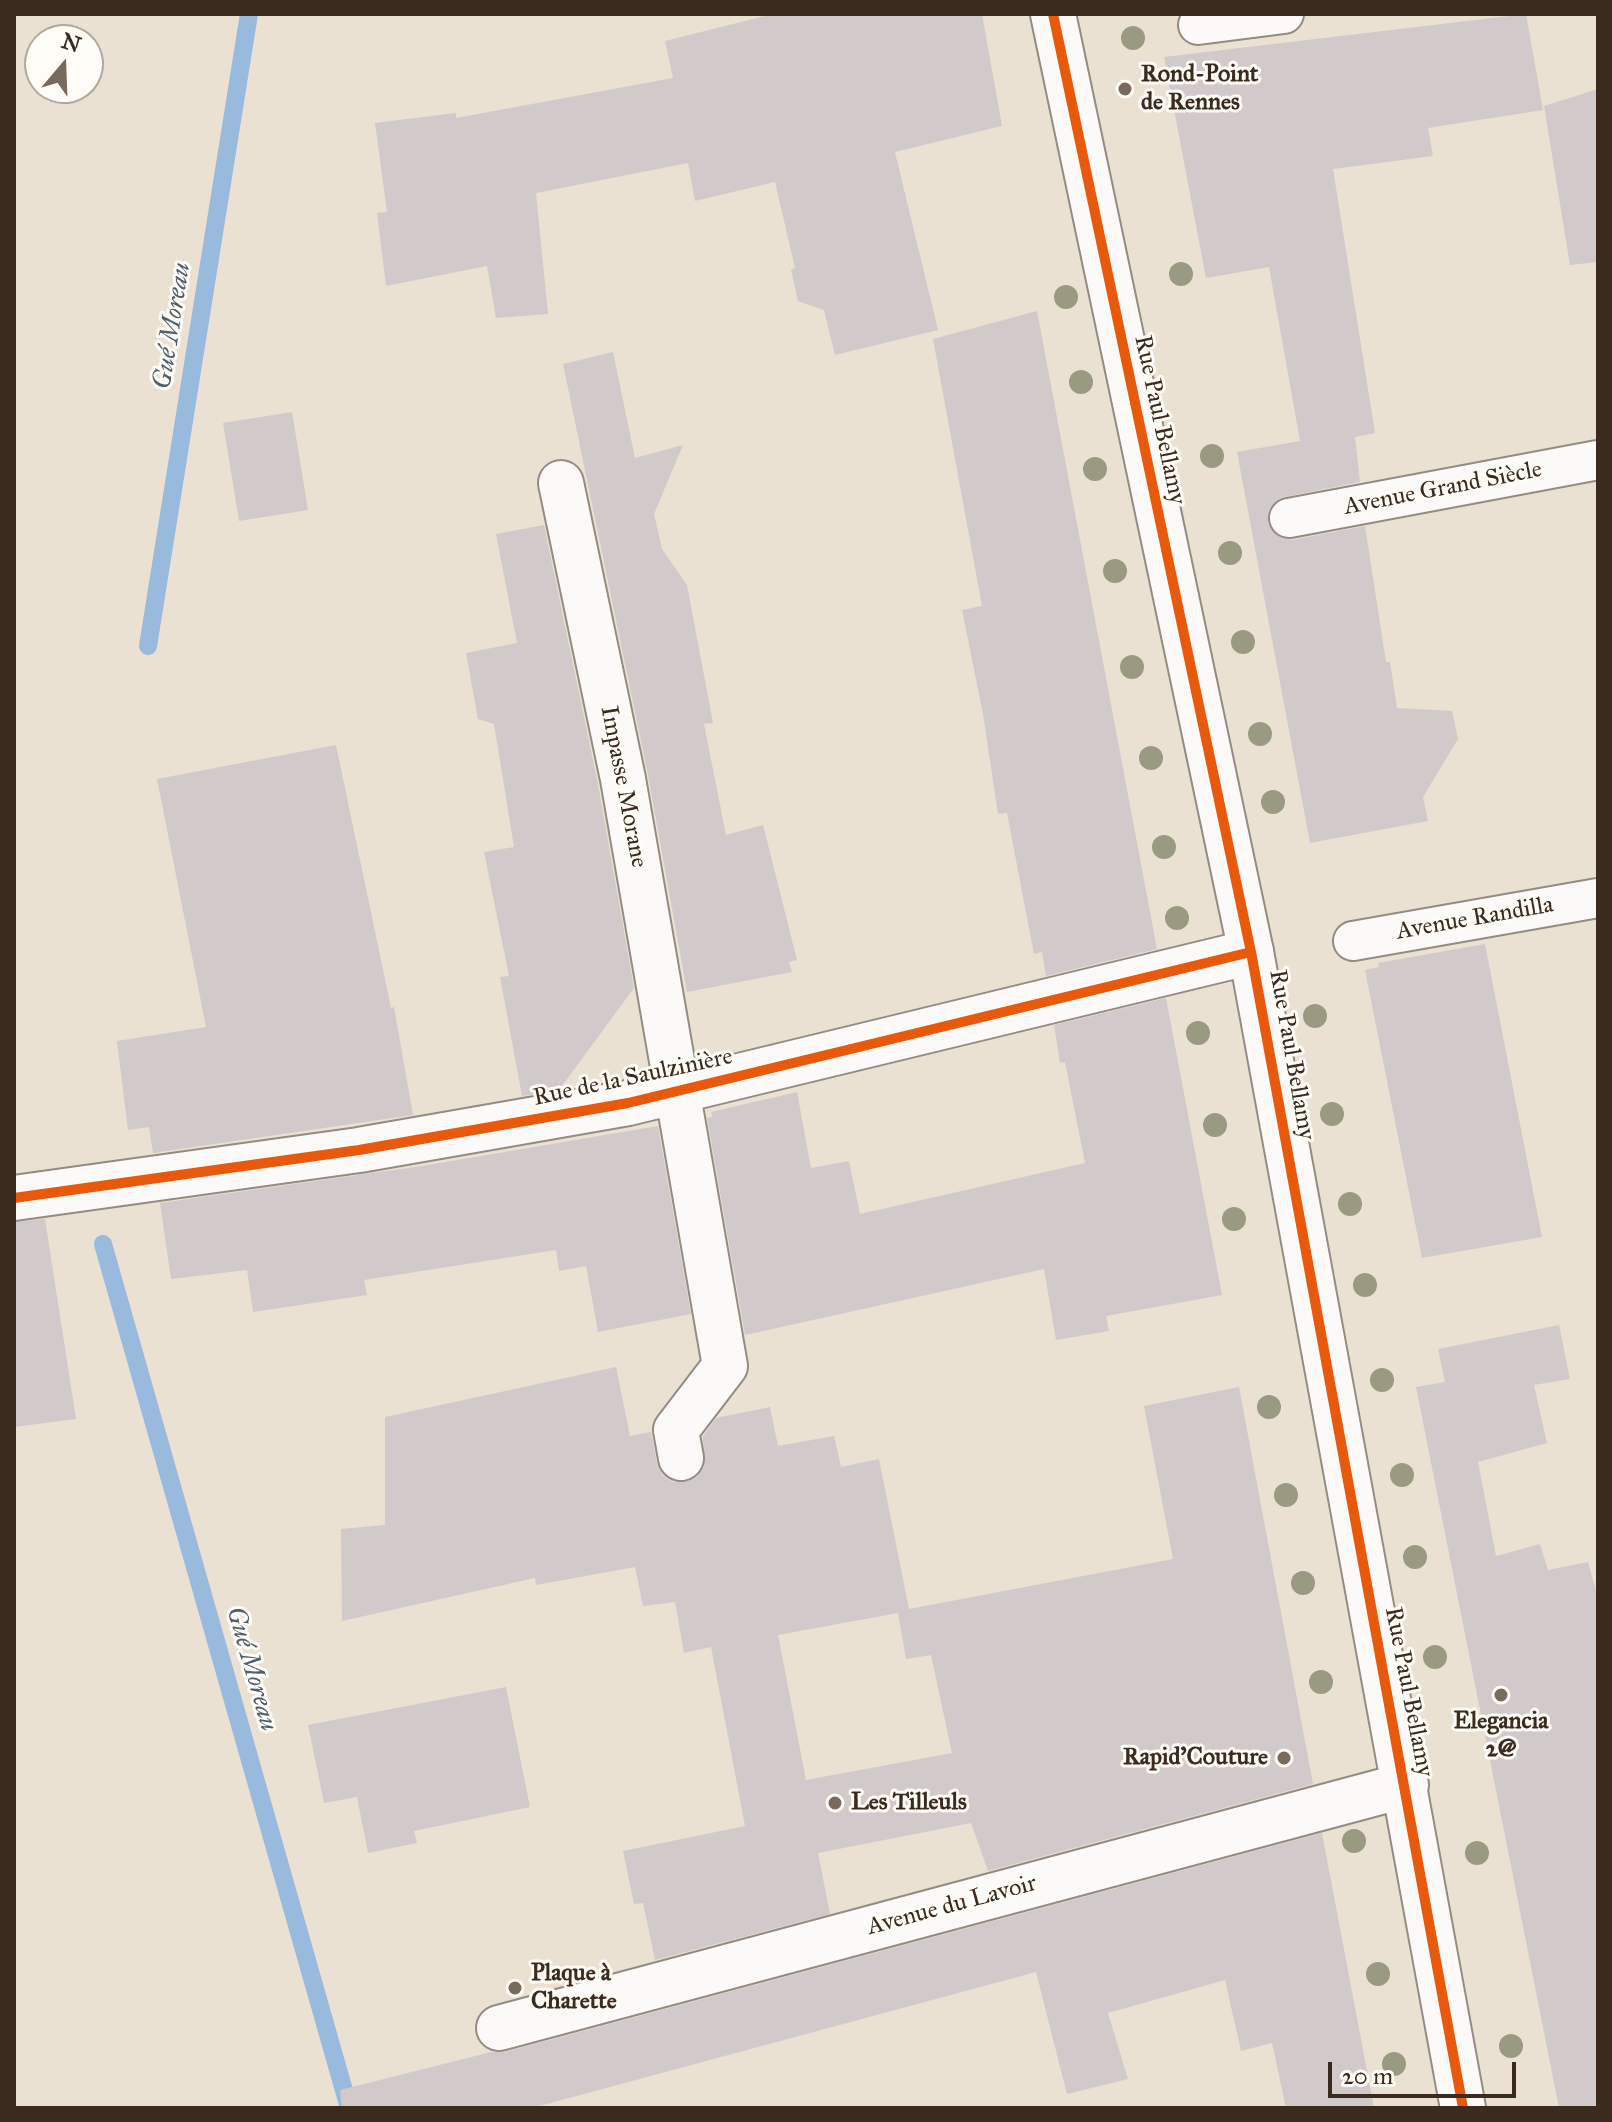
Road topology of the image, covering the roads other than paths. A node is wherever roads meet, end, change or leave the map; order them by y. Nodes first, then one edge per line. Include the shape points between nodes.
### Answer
1 (1053, 14) edge
2 (1284, 14) edge
3 (1198, 25) dead end
4 (1598, 460) edge
5 (561, 483) dead end
6 (1289, 518) dead end
7 (1598, 898) edge
8 (1353, 941) dead end
9 (1251, 952) junction
10 (678, 1092) junction
11 (14, 1198) edge
12 (681, 1458) dead end
13 (1406, 1785) junction
14 (499, 2028) dead end
15 (1463, 2108) edge

1 - 9 street, Rue Paul Bellamy
2 - 3 lane
4 - 6 lane, Avenue Grand Siècle
5 - 10 street, Impasse Morane via 623,779
7 - 8 lane, Avenue Randilla
9 - 10 street, Rue de la Saulzinière
9 - 13 street, Rue Paul Bellamy
10 - 11 street, Rue de la Saulzinière via 359,1150
10 - 12 street, Impasse Morane via 725,1366 676,1430
13 - 14 street, Avenue du Lavoir
13 - 15 street, Rue Paul Bellamy

